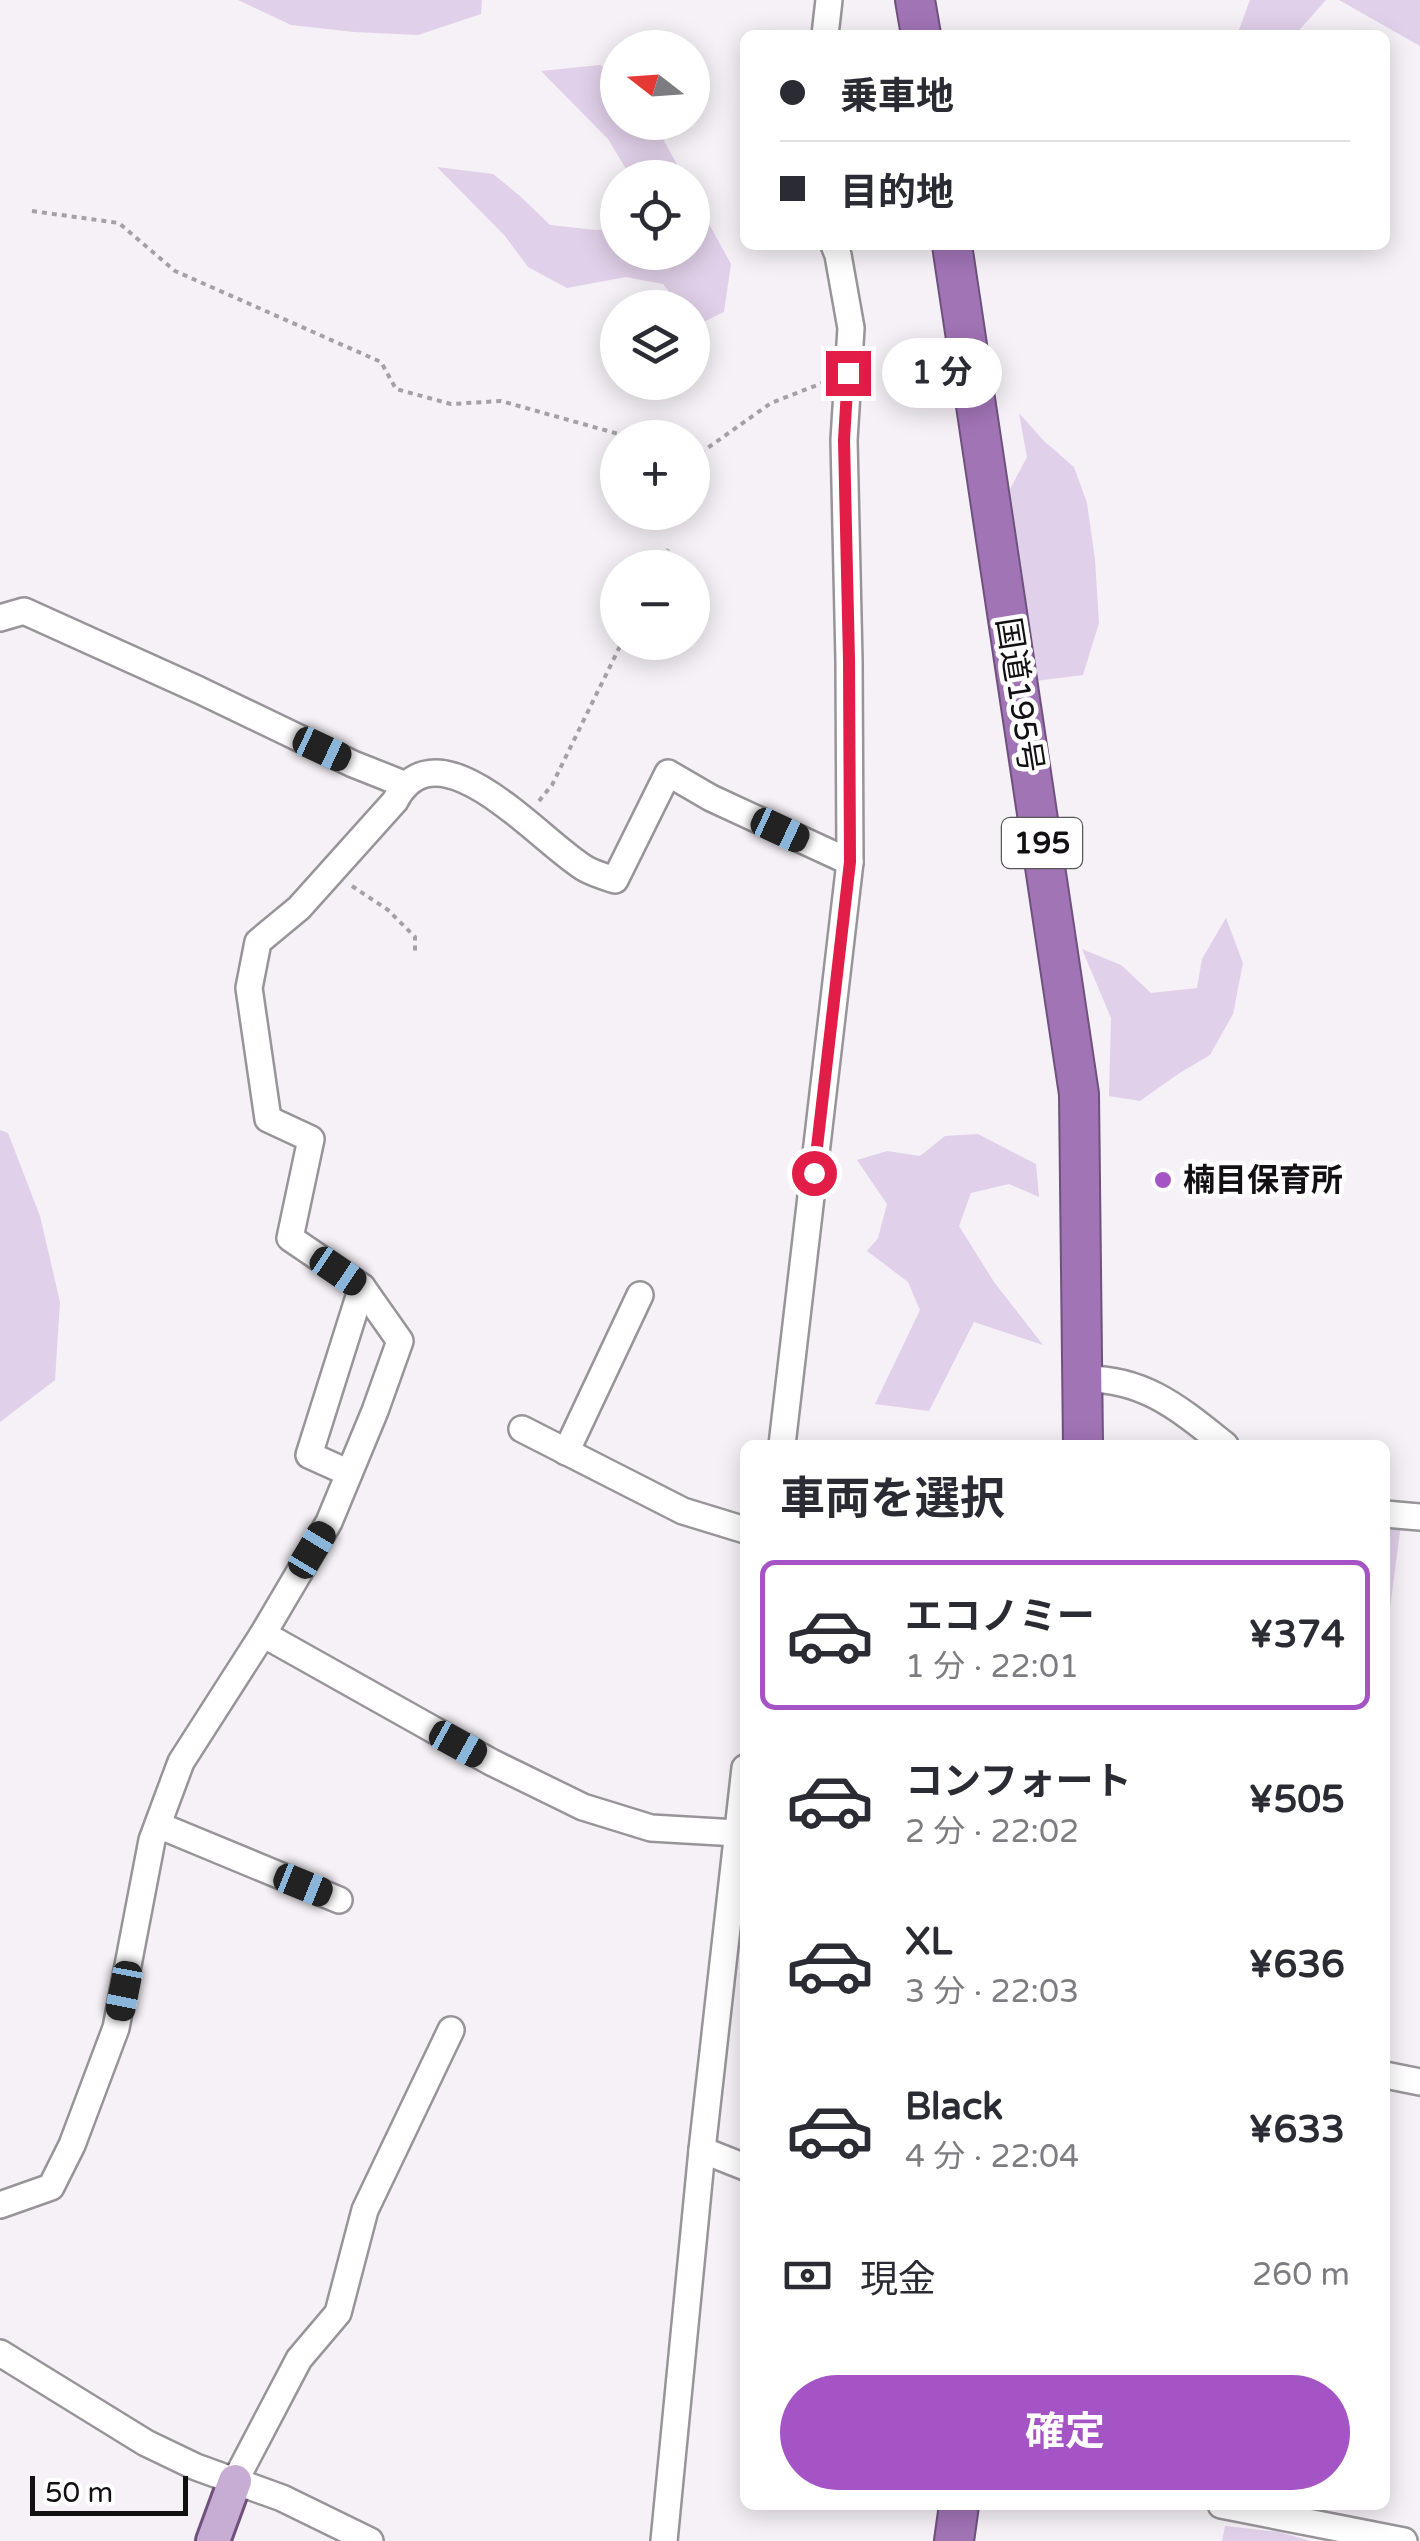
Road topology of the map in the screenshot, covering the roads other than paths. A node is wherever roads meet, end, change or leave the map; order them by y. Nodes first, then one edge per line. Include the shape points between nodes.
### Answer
1 (828, 0) edge
2 (916, 0) edge
3 (825, 30) edge
4 (920, 30) edge
5 (836, 250) edge
6 (953, 250) edge
7 (0, 618) edge
8 (406, 785) junction
9 (850, 862) junction
10 (362, 1287) junction
11 (640, 1295) dead end
12 (1082, 1379) junction
13 (522, 1429) dead end
14 (783, 1440) edge
15 (1083, 1440) edge
16 (1219, 1440) edge
17 (566, 1452) junction
18 (349, 1473) junction
19 (1390, 1514) edge
20 (1420, 1517) edge
21 (740, 1528) edge
22 (263, 1634) junction
23 (740, 1814) edge
24 (158, 1826) junction
25 (738, 1833) junction
26 (340, 1900) dead end
27 (452, 2030) dead end
28 (1390, 2076) edge
29 (1420, 2082) edge
30 (702, 2150) junction
31 (740, 2165) edge
32 (0, 2204) edge
33 (0, 2353) edge
34 (235, 2481) junction
35 (959, 2510) edge
36 (1246, 2510) edge
37 (213, 2541) edge
38 (370, 2541) edge
39 (664, 2541) edge
40 (954, 2541) edge
41 (1404, 2541) edge

1 - 3 street
2 - 4 highway
5 - 9 street via 851,328 844,440
6 - 12 highway, 国道195号 / 195 via 1080,1094
7 - 8 street via 24,611
8 - 9 street via 416,775 457,775 586,869 615,880 668,773
8 - 10 street via 299,908 258,942 249,988 268,1118 311,1139 290,1238
9 - 14 street
10 - 18 street via 400,1341
10 - 18 street via 309,1455
11 - 17 street
12 - 15 highway, 国道195号 / 195
12 - 16 street via 1152,1392
13 - 17 street
17 - 21 street via 683,1511
18 - 22 street via 329,1522
19 - 20 street
22 - 24 street via 181,1762
22 - 25 street via 583,1807 651,1828
23 - 25 street
24 - 26 street
24 - 32 street via 116,2028 72,2145 51,2187
25 - 30 street
27 - 34 street via 366,2210 338,2313 300,2360
28 - 29 street
30 - 31 street
30 - 39 street
33 - 34 street via 146,2443
34 - 37 main road
34 - 38 street
35 - 40 highway
36 - 41 street

